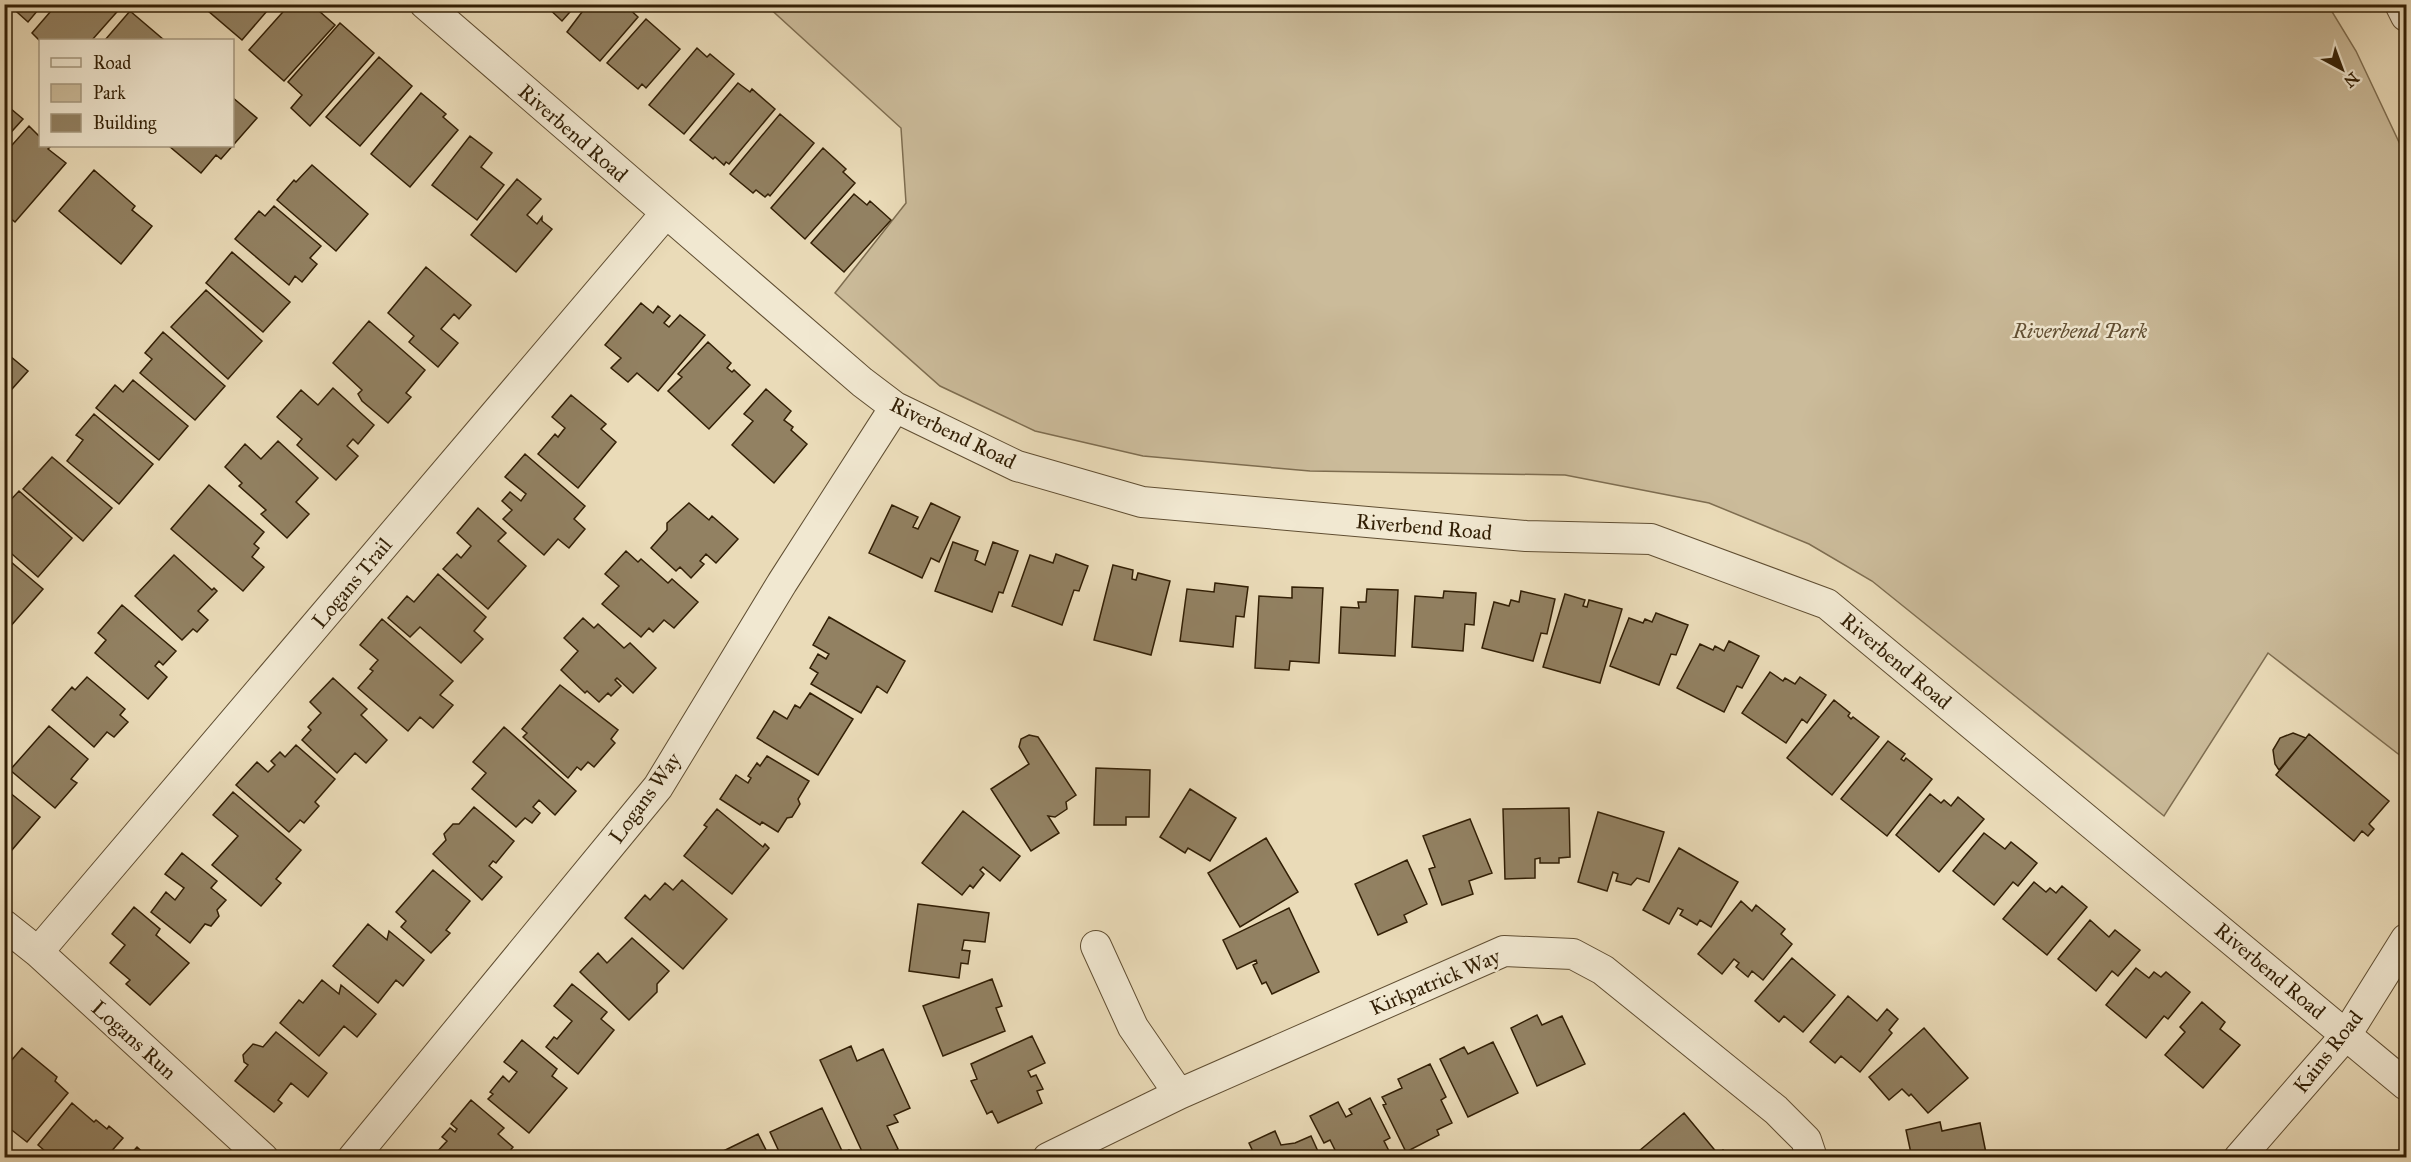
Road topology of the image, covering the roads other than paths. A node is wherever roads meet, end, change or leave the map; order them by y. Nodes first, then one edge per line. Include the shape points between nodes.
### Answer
1 (424, 4) edge
2 (2400, 4) edge
3 (2406, 16) edge
4 (666, 213) junction
5 (895, 407) junction
6 (4, 925) edge
7 (2406, 939) edge
8 (1096, 946) dead end
9 (38, 952) junction
10 (2346, 1035) junction
11 (2406, 1085) edge
12 (1179, 1094) junction
13 (263, 1158) edge
14 (353, 1158) edge
15 (1048, 1158) edge
16 (1812, 1158) edge
17 (2239, 1158) edge

1 - 4 street, Riverbend Road
2 - 3 street
4 - 5 street, Riverbend Road
4 - 9 street, Logans Trail
5 - 10 street, Riverbend Road via 1017,466 1142,502 1526,536 1652,539 1827,603
5 - 14 street, Logans Way via 658,787
6 - 9 street, Logans Run
7 - 10 street, Kains Road
8 - 12 street via 1133,1027
9 - 13 street, Logans Run
10 - 11 street, Riverbend Road
10 - 17 street, Kains Road
12 - 15 street, Kirkpatrick Way
12 - 16 street, Kirkpatrick Way via 1504,951 1573,954 1603,970 1776,1110 1806,1140

